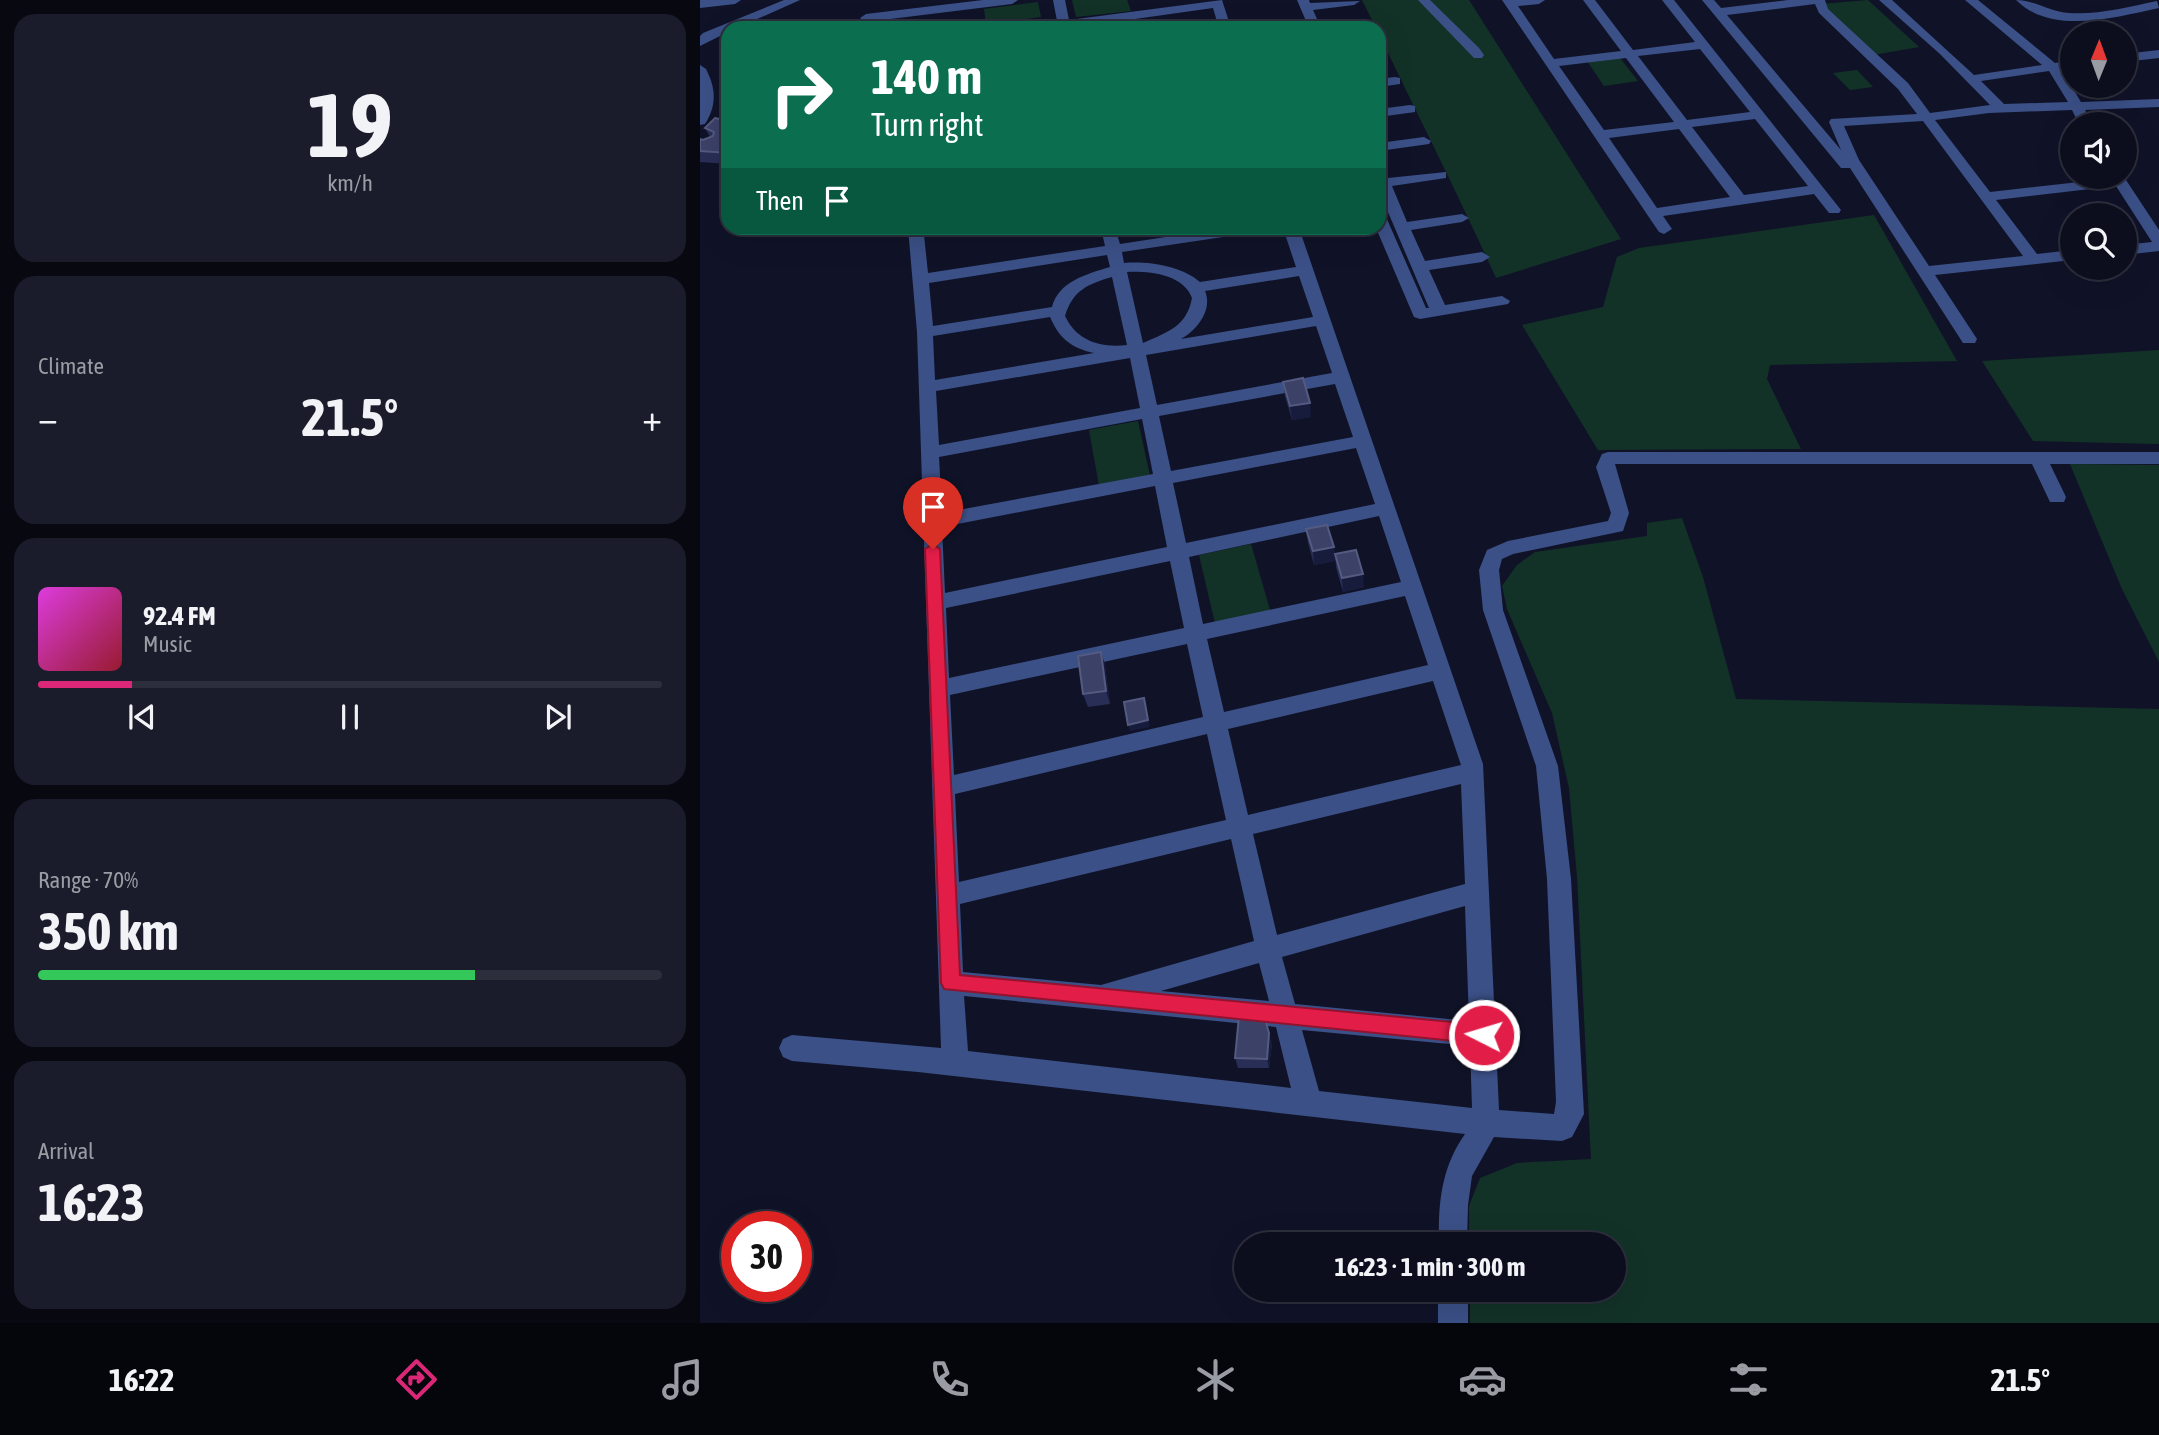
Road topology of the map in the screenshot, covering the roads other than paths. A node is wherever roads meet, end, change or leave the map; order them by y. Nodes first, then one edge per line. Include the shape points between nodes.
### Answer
1 (735, 0) edge
2 (794, 0) edge
3 (1012, 0) edge
4 (1059, 0) edge
5 (1289, 0) edge
6 (1424, 0) edge
7 (1539, 0) edge
8 (1589, 0) edge
9 (1668, 0) edge
10 (1708, 0) edge
11 (1818, 0) edge
12 (1885, 0) edge
13 (1971, 0) edge
14 (2022, 0) edge
15 (1354, 1) edge
16 (1217, 2) edge
17 (1509, 2) edge
18 (1305, 3) edge
19 (700, 4) edge
20 (2157, 5) dead end
21 (1718, 12) junction
22 (898, 14) junction
23 (866, 18) dead end
24 (743, 21) edge
25 (898, 21) edge
26 (1064, 21) edge
27 (1097, 21) edge
28 (1224, 21) edge
29 (1297, 21) edge
30 (1312, 21) edge
31 (721, 30) edge
32 (700, 42) edge
33 (1703, 45) junction
34 (1629, 53) junction
35 (2159, 54) edge
36 (1478, 55) dead end
37 (2137, 57) edge
38 (1551, 63) junction
39 (2060, 66) edge
40 (2053, 67) junction
41 (700, 70) edge
42 (1971, 79) junction
43 (1395, 81) dead end
44 (1386, 82) edge
45 (2159, 103) edge
46 (2076, 107) junction
47 (1410, 109) dead end
48 (2001, 109) junction
49 (1386, 112) edge
50 (2079, 112) edge
51 (1759, 115) junction
52 (1927, 117) junction
53 (700, 121) edge
54 (1683, 125) junction
55 (1600, 135) junction
56 (1424, 141) dead end
57 (1386, 146) edge
58 (1441, 175) dead end
59 (1386, 179) edge
60 (2060, 187) edge
61 (1817, 188) junction
62 (2125, 189) edge
63 (1386, 190) edge
64 (1985, 197) junction
65 (1740, 200) junction
66 (1884, 209) junction
67 (1834, 210) dead end
68 (1653, 213) junction
69 (1462, 218) dead end
70 (1402, 227) junction
71 (1664, 229) dead end
72 (1386, 234) edge
73 (917, 235) edge
74 (1109, 235) edge
75 (1204, 235) edge
76 (1293, 235) edge
77 (2159, 244) edge
78 (2137, 248) edge
79 (1112, 249) junction
80 (1482, 257) dead end
81 (2060, 257) edge
82 (2033, 260) junction
83 (1419, 267) junction
84 (1117, 269) junction
85 (1305, 270) junction
86 (1925, 271) junction
87 (921, 279) junction
88 (1195, 288) junction
89 (1502, 301) dead end
90 (1057, 311) junction
91 (1439, 311) junction
92 (1322, 320) junction
93 (925, 332) junction
94 (1969, 339) dead end
95 (1137, 352) junction
96 (1342, 377) junction
97 (927, 387) junction
98 (1150, 412) junction
99 (1363, 441) junction
100 (929, 453) junction
101 (2038, 458) junction
102 (2159, 458) edge
103 (1163, 478) junction
104 (2057, 497) dead end
105 (1386, 508) junction
106 (932, 522) junction
107 (1178, 552) junction
108 (1412, 587) junction
109 (935, 603) junction
110 (1195, 634) junction
111 (1440, 671) junction
112 (939, 689) junction
113 (1217, 724) junction
114 (1472, 772) junction
115 (943, 787) junction
116 (1240, 827) junction
117 (1478, 891) junction
118 (947, 896) junction
119 (1268, 950) junction
120 (951, 983) junction
121 (1098, 997) junction
122 (1286, 1016) junction
123 (1484, 1035) junction
124 (792, 1048) dead end
125 (955, 1063) junction
126 (1309, 1104) junction
127 (1486, 1123) junction
128 (1453, 1232) edge
129 (1453, 1302) edge
130 (1453, 1323) edge

1 - 19 street
2 - 24 street
3 - 22 street
4 - 26 street
5 - 29 street
6 - 36 street
7 - 17 street
8 - 34 street
9 - 33 street
10 - 21 street
11 - 21 street
11 - 52 street via 1903,86
12 - 42 street
13 - 40 street
14 - 20 street via 2056,17
15 - 18 street
16 - 27 street
16 - 28 street
17 - 38 street
18 - 30 street
21 - 66 street
22 - 23 street
22 - 25 street
31 - 32 street
33 - 34 street
33 - 51 street
34 - 38 street
34 - 54 street
35 - 37 street
38 - 55 street
39 - 40 street
40 - 42 street
40 - 46 street
41 - 53 street via 709,95
42 - 48 street
43 - 44 street
45 - 46 street
46 - 48 street
46 - 50 street
47 - 49 street
48 - 52 street
51 - 54 street
51 - 61 street
52 - 64 street
52 - 66 street via 1836,122 1852,160
54 - 55 street
54 - 65 street
55 - 68 street
56 - 57 street
58 - 59 street
60 - 64 street
61 - 65 street
61 - 67 street
62 - 77 street
63 - 70 street
64 - 82 street
65 - 68 street
66 - 86 street
68 - 71 street
69 - 70 street
70 - 83 street
72 - 91 street via 1420,314
73 - 87 street
74 - 79 street
75 - 79 street
76 - 85 street
77 - 78 street
79 - 84 street
79 - 87 street
80 - 83 street
81 - 82 street
82 - 86 street
83 - 91 street
84 - 88 street via 1169,270
84 - 90 street via 1086,278 1070,289
84 - 95 street
85 - 88 street
85 - 92 street
86 - 94 street
87 - 93 street
88 - 95 street via 1200,304 1194,319 1181,333
89 - 91 street
90 - 93 street
90 - 95 street via 1060,328 1070,339 1087,347
92 - 95 street
92 - 96 street
93 - 97 street
95 - 97 street
95 - 98 street
96 - 98 street
96 - 99 street
97 - 100 street
98 - 100 street
98 - 103 street
99 - 103 street
99 - 105 street
100 - 106 street
101 - 102 street
101 - 104 street
101 - 127 street via 1608,458 1605,467 1620,513 1616,526 1508,548 1494,555 1489,570 1493,610 1547,766 1559,879 1570,1114 1562,1127
103 - 106 street
103 - 107 street
105 - 107 street
105 - 108 street
106 - 109 street
107 - 109 street
107 - 110 street
108 - 110 street
108 - 111 street
109 - 112 street
110 - 112 street
110 - 113 street
111 - 113 street
111 - 114 street
112 - 115 street
113 - 115 street
113 - 116 street
114 - 116 street
114 - 117 street
115 - 118 street
116 - 118 street
116 - 119 street
117 - 119 street
117 - 123 street
118 - 120 street
119 - 121 street
119 - 122 street
120 - 121 street
120 - 125 street
121 - 122 street
122 - 123 street
122 - 126 street
123 - 127 street
124 - 125 street
125 - 126 street
126 - 127 street
127 - 128 street via 1461,1165 1452,1200
129 - 130 street

